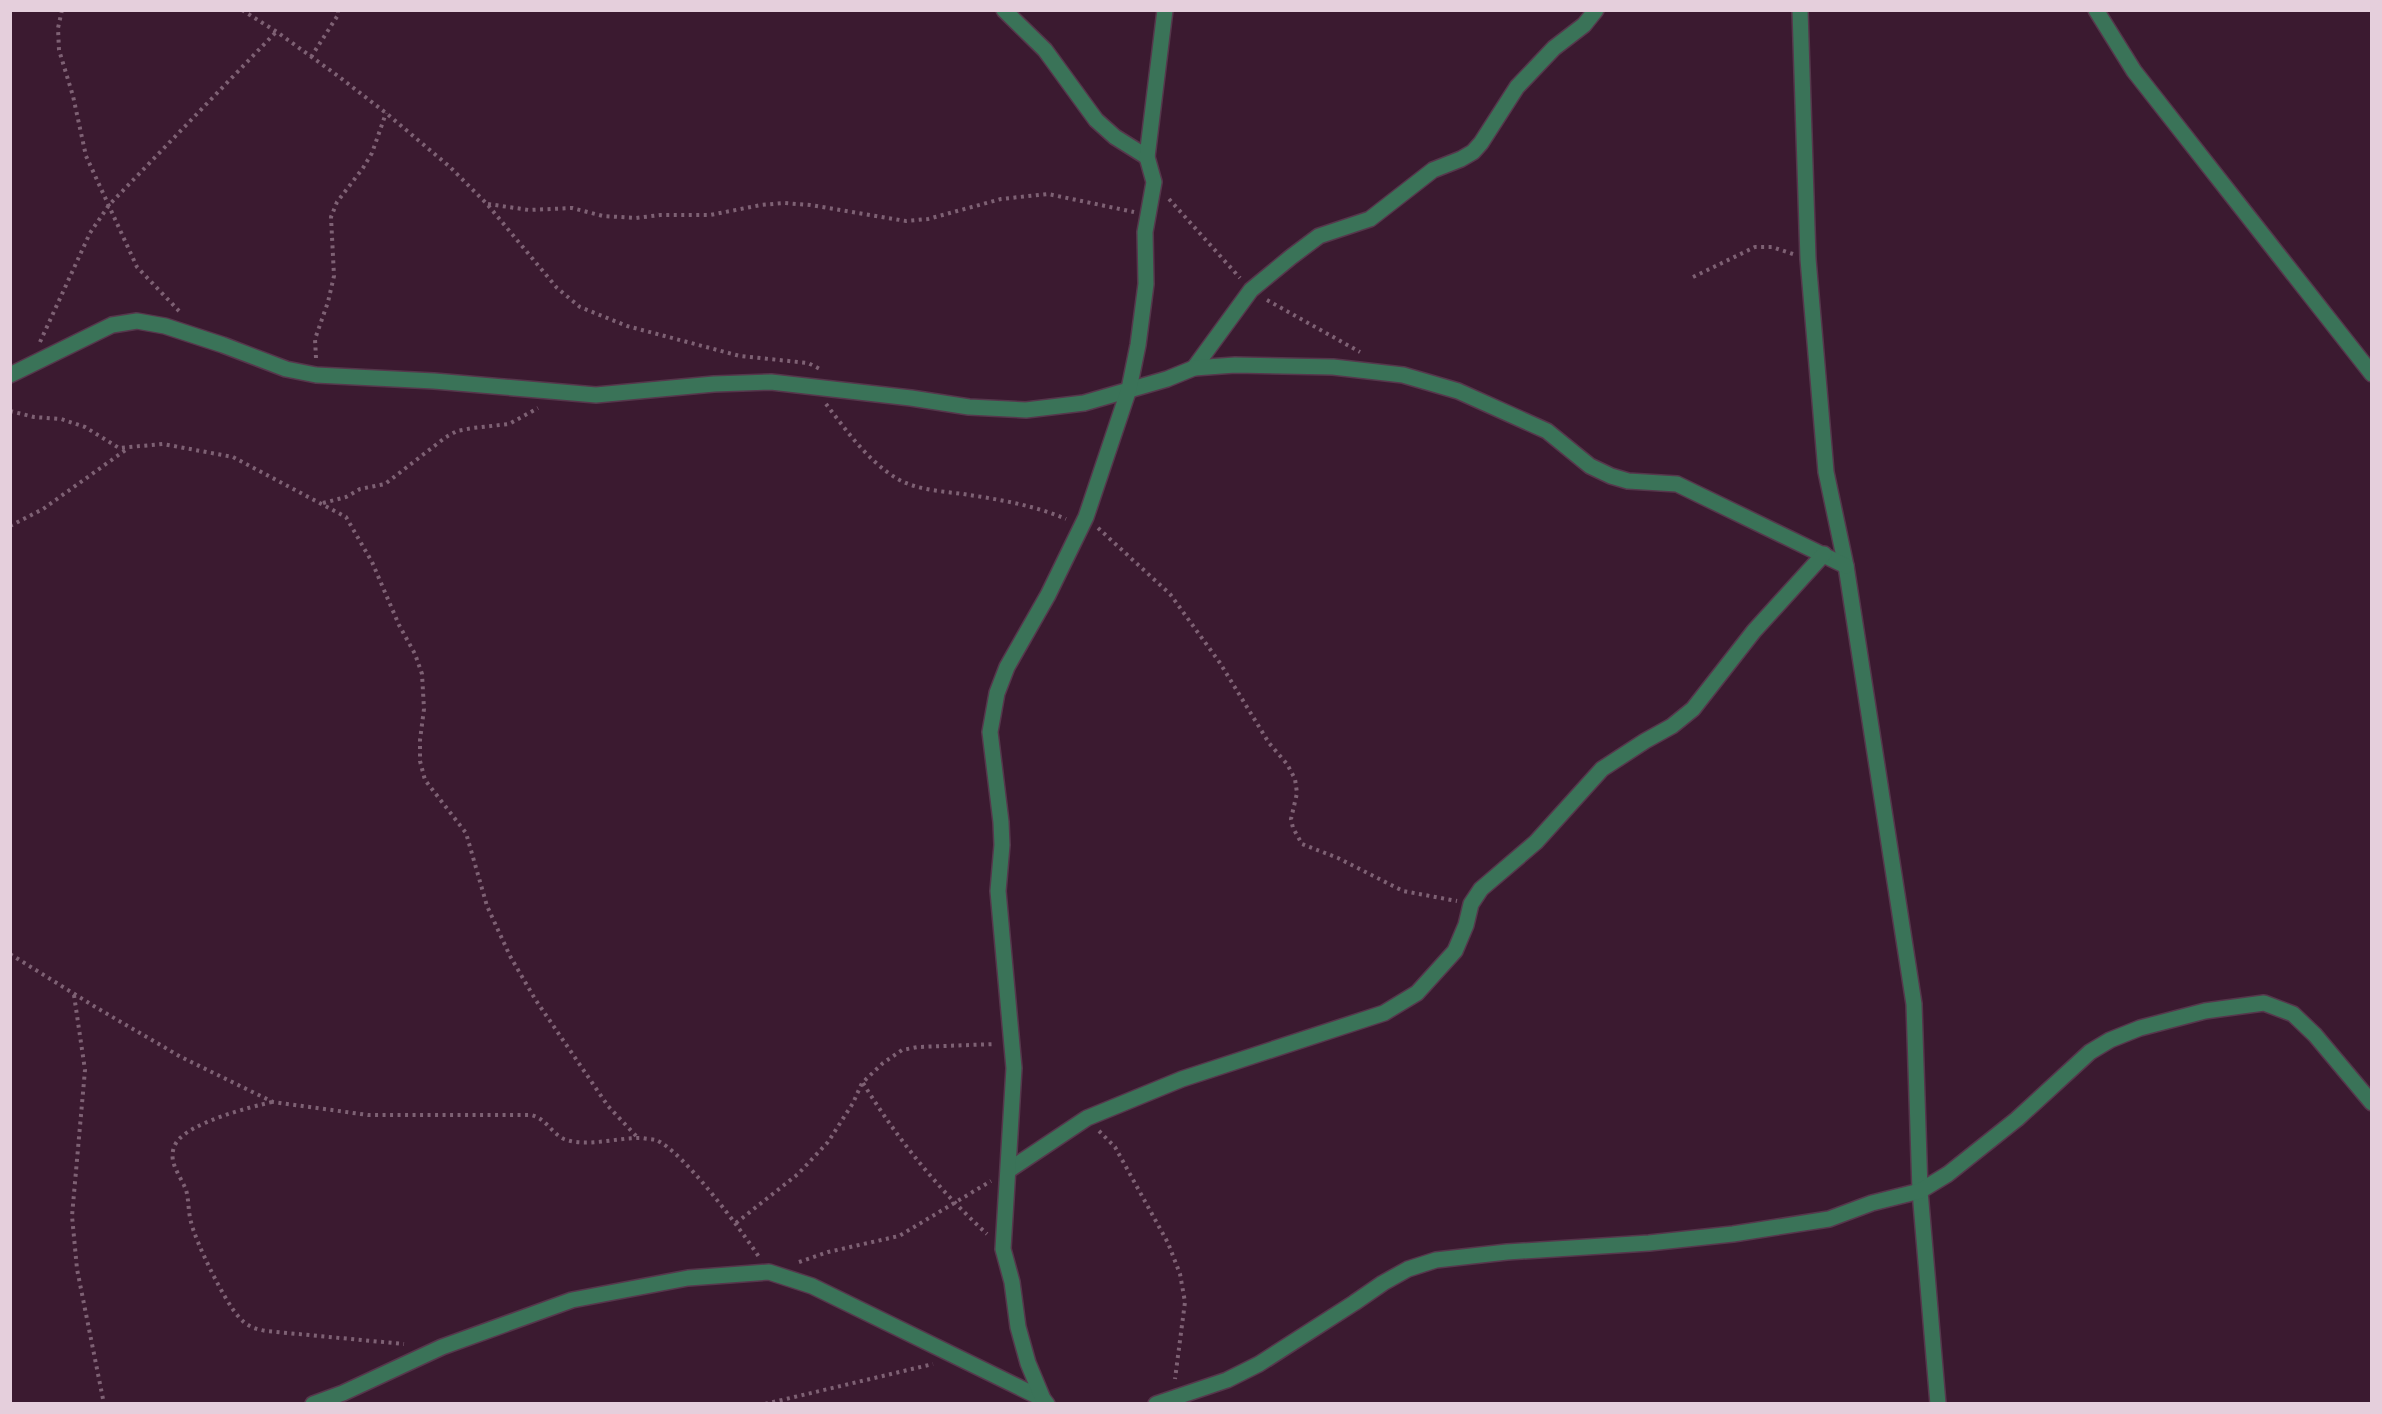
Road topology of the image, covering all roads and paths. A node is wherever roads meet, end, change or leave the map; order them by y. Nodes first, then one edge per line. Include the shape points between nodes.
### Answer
1 (62, 10) edge
2 (242, 10) edge
3 (338, 10) edge
4 (1004, 10) edge
5 (1164, 10) edge
6 (1596, 10) edge
7 (1800, 10) edge
8 (2096, 10) edge
9 (277, 32) junction
10 (311, 57) junction
11 (386, 113) junction
12 (1147, 157) junction
13 (1154, 182) junction
14 (487, 204) junction
15 (109, 205) junction
16 (1148, 215) junction
17 (1808, 259) junction
18 (1693, 277) dead end
19 (1251, 290) junction
20 (183, 315) dead end
21 (1364, 354) dead end
22 (30, 365) junction
23 (1194, 368) junction
24 (828, 373) dead end
25 (2372, 374) edge
26 (10, 375) edge
27 (316, 375) junction
28 (812, 387) junction
29 (1129, 389) junction
30 (559, 392) junction
31 (10, 411) edge
32 (127, 449) junction
33 (322, 504) junction
34 (1085, 520) junction
35 (10, 526) edge
36 (1824, 554) junction
37 (1846, 566) junction
38 (1471, 904) junction
39 (10, 954) edge
40 (74, 994) junction
41 (1012, 1043) junction
42 (862, 1083) junction
43 (273, 1102) junction
44 (2372, 1103) edge
45 (1088, 1118) junction
46 (638, 1138) junction
47 (1009, 1170) junction
48 (1920, 1191) junction
49 (953, 1203) junction
50 (736, 1223) junction
51 (1003, 1249) junction
52 (769, 1272) junction
53 (407, 1344) dead end
54 (960, 1358) junction
55 (1172, 1400) junction
56 (1045, 1401) edge
57 (104, 1404) edge
58 (313, 1404) edge
59 (765, 1404) edge
60 (1156, 1404) edge
61 (1938, 1404) edge

1 - 15 path via 59,50 86,156
2 - 9 path
3 - 10 path
4 - 12 street via 1045,50 1096,120
5 - 12 street
6 - 19 street via 1516,87 1473,152 1433,170 1370,219 1319,236
7 - 17 street
8 - 25 street via 2134,71
9 - 10 path
9 - 15 path
10 - 11 path
11 - 14 path
11 - 27 path via 372,153 337,202 331,217 334,276 315,339
12 - 13 street
13 - 16 street
13 - 19 path
14 - 16 path via 529,210 572,208 629,219 660,214 710,215 784,203 906,221 928,219 1001,199 1048,194
14 - 24 path via 557,288 580,307 627,326 740,356 808,363
15 - 20 path via 137,267
15 - 22 path via 90,233
16 - 29 street via 1146,284
17 - 18 path via 1772,247 1755,247
17 - 37 street via 1826,472
19 - 21 path
19 - 23 street
22 - 26 street
22 - 27 street via 112,325 137,321 165,326 286,369
23 - 29 street
23 - 36 street via 1235,364 1333,367 1402,375 1458,391 1547,431 1590,465 1611,476 1677,484
27 - 30 street
28 - 29 street via 969,407 1026,410 1084,403
28 - 30 street via 771,382 596,395
28 - 34 path via 865,451 896,478 935,492 1044,511 1075,524
29 - 34 street
30 - 33 path via 509,424 457,431 385,484
31 - 32 path via 61,419
32 - 33 path via 163,444 232,457
32 - 35 path via 43,509
33 - 46 path via 346,517 355,530 415,654 422,674 420,761 425,780 466,833 488,906 510,956 580,1067
34 - 38 path via 1170,594 1220,663 1295,779 1298,793 1291,819 1302,844 1403,891
34 - 41 street via 1007,668 992,714 990,732 1002,845 998,891
36 - 37 street
36 - 38 street via 1754,631 1693,709 1602,769 1536,842 1481,889
37 - 48 street via 1914,1004
38 - 45 street via 1455,951 1417,993 1384,1013 1182,1079
39 - 40 path
40 - 43 path via 181,1057
40 - 57 path via 85,1070 72,1216 76,1269
41 - 42 path via 902,1050
41 - 47 street
42 - 49 path via 918,1164
42 - 50 path via 828,1142 798,1174
43 - 46 path via 368,1115 531,1115 540,1117 564,1139
43 - 53 path via 242,1109 190,1130 177,1142 172,1155 186,1191 191,1225 223,1292 238,1317 251,1328
44 - 48 street via 2293,1014 2264,1003 2205,1011 2140,1028 2090,1052 2017,1119
45 - 47 street
45 - 55 path via 1115,1147 1168,1243 1180,1274 1185,1302
46 - 50 path via 654,1139 666,1146
47 - 49 path
47 - 51 street
48 - 55 street via 1828,1219 1732,1234 1436,1260 1383,1283 1259,1364
48 - 61 street
49 - 51 path
49 - 52 path via 899,1236 828,1252
50 - 52 path
51 - 56 street via 1018,1327
52 - 54 street via 812,1286
52 - 58 street via 688,1278 573,1300 442,1347
54 - 56 street
54 - 59 path
55 - 60 street

